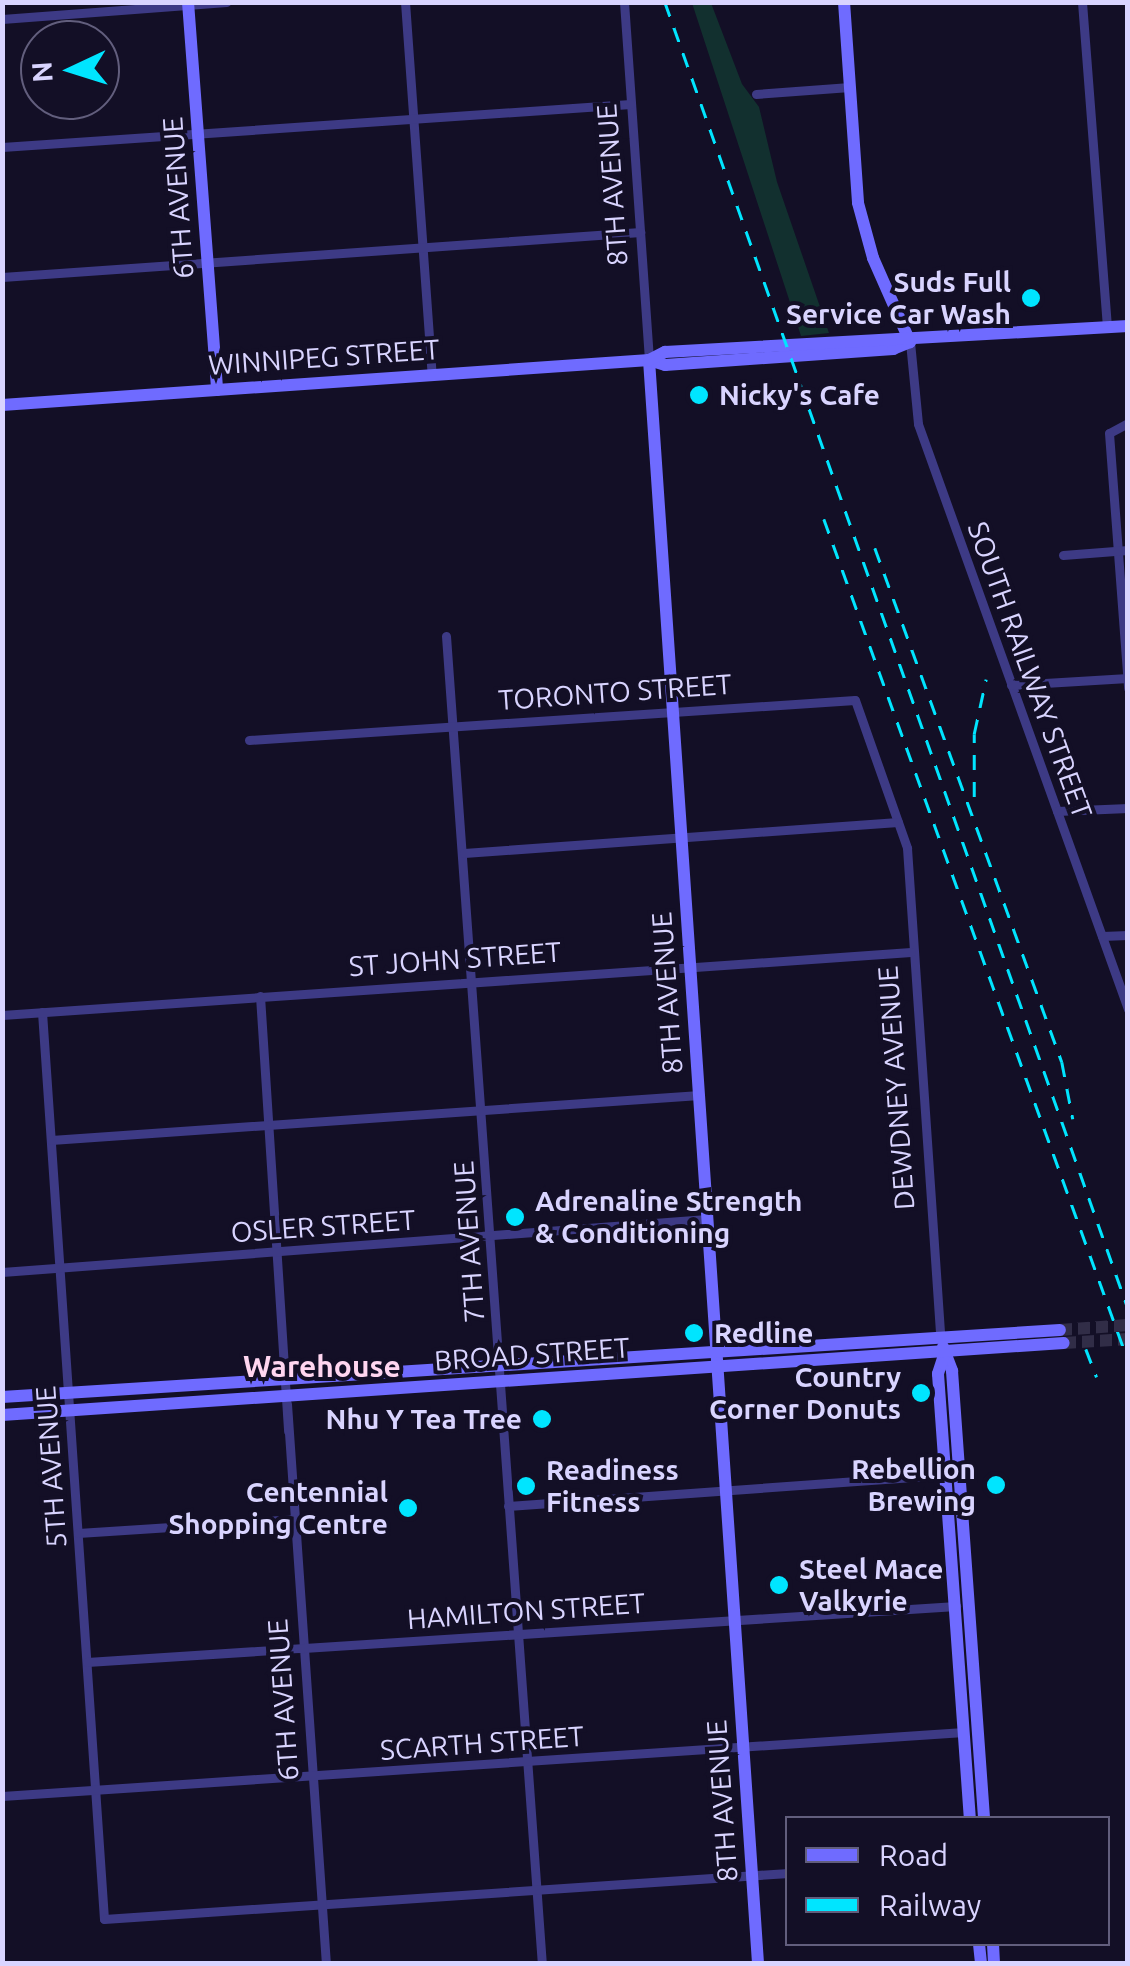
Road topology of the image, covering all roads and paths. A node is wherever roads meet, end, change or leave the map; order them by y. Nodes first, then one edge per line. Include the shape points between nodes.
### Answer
1 (226, 2) edge
2 (405, 2) edge
3 (624, 2) edge
4 (844, 2) edge
5 (1082, 2) edge
6 (188, 4) edge
7 (2, 18) edge
8 (850, 88) junction
9 (756, 94) dead end
10 (632, 104) junction
11 (414, 119) junction
12 (199, 134) junction
13 (2, 147) edge
14 (640, 232) junction
15 (422, 248) junction
16 (208, 262) junction
17 (2, 276) edge
18 (1128, 326) edge
19 (1107, 328) junction
20 (910, 342) junction
21 (649, 360) junction
22 (432, 375) junction
23 (217, 390) junction
24 (2, 406) edge
25 (1124, 423) edge
26 (1122, 551) edge
27 (1063, 555) dead end
28 (446, 636) dead end
29 (1127, 678) edge
30 (1011, 685) junction
31 (1128, 688) edge
32 (673, 710) junction
33 (454, 726) junction
34 (249, 740) dead end
35 (1128, 808) edge
36 (1057, 811) junction
37 (898, 822) junction
38 (681, 838) junction
39 (464, 854) junction
40 (1128, 935) edge
41 (1102, 936) junction
42 (911, 952) junction
43 (690, 964) junction
44 (473, 980) junction
45 (260, 996) junction
46 (1128, 1009) edge
47 (42, 1012) junction
48 (2, 1015) edge
49 (699, 1095) junction
50 (482, 1110) junction
51 (269, 1124) junction
52 (51, 1140) junction
53 (707, 1220) junction
54 (492, 1236) junction
55 (278, 1252) junction
56 (61, 1268) junction
57 (2, 1272) edge
58 (940, 1335) junction
59 (716, 1348) junction
60 (944, 1352) junction
61 (500, 1364) junction
62 (717, 1367) junction
63 (286, 1379) junction
64 (501, 1381) junction
65 (69, 1392) junction
66 (2, 1397) edge
67 (287, 1400) junction
68 (70, 1410) junction
69 (2, 1415) edge
70 (945, 1475) junction
71 (726, 1490) junction
72 (508, 1506) junction
73 (296, 1519) junction
74 (78, 1532) junction
75 (962, 1606) junction
76 (734, 1619) junction
77 (518, 1635) junction
78 (305, 1650) junction
79 (87, 1662) junction
80 (964, 1732) junction
81 (743, 1747) junction
82 (527, 1762) junction
83 (313, 1777) junction
84 (95, 1790) junction
85 (2, 1796) edge
86 (970, 1816) edge
87 (984, 1816) edge
88 (785, 1872) edge
89 (752, 1875) junction
90 (536, 1890) junction
91 (322, 1907) junction
92 (326, 1964) edge
93 (542, 1964) edge
94 (758, 1964) edge

1 - 6 street
2 - 11 street
3 - 10 street, 8TH AVENUE
4 - 8 main road
5 - 19 street
6 - 7 street
6 - 12 main road, 6TH AVENUE
8 - 9 street
8 - 20 main road via 858,202 873,258
10 - 11 street
10 - 14 street, 8TH AVENUE
11 - 12 street
11 - 15 street
12 - 13 street
12 - 16 main road, 6TH AVENUE
14 - 15 street
14 - 21 street, 8TH AVENUE
15 - 16 street
15 - 22 street
16 - 17 street
16 - 23 main road, 6TH AVENUE
18 - 19 main road, WINNIPEG STREET
19 - 20 main road, WINNIPEG STREET
20 - 21 main road, WINNIPEG STREET via 893,337 665,352
20 - 30 street, SOUTH RAILWAY STREET via 918,424
21 - 22 main road, WINNIPEG STREET
21 - 32 main road, 8TH AVENUE
22 - 23 main road, WINNIPEG STREET
23 - 24 main road, WINNIPEG STREET
25 - 26 street via 1109,434
26 - 27 street
26 - 29 street
28 - 33 street, 7TH AVENUE
29 - 30 street
29 - 31 street
30 - 36 street, SOUTH RAILWAY STREET
32 - 33 street, TORONTO STREET
32 - 37 street, TORONTO STREET via 855,700
32 - 38 main road, 8TH AVENUE
33 - 34 street, TORONTO STREET
33 - 39 street, 7TH AVENUE
35 - 36 street
36 - 41 street, SOUTH RAILWAY STREET
37 - 38 street
37 - 42 street, DEWDNEY AVENUE via 907,848
38 - 39 street
38 - 43 main road, 8TH AVENUE
39 - 44 street, 7TH AVENUE
40 - 41 street
41 - 46 street, SOUTH RAILWAY STREET
42 - 43 street, ST JOHN STREET
42 - 58 street, DEWDNEY AVENUE
43 - 44 street, ST JOHN STREET
43 - 49 main road, 8TH AVENUE
44 - 45 street, ST JOHN STREET
44 - 50 street, 7TH AVENUE
45 - 47 street, ST JOHN STREET
45 - 51 street, 6TH AVENUE
47 - 48 street, ST JOHN STREET
47 - 52 street, 5TH AVENUE
49 - 50 street
49 - 53 main road, 8TH AVENUE
50 - 51 street
50 - 54 street, 7TH AVENUE
51 - 52 street
51 - 55 street, 6TH AVENUE
52 - 56 street, 5TH AVENUE
53 - 54 street, OSLER STREET
53 - 59 main road, 8TH AVENUE
54 - 55 street, OSLER STREET
54 - 61 street, 7TH AVENUE
55 - 56 street, OSLER STREET
55 - 63 street, 6TH AVENUE
56 - 57 street, OSLER STREET
56 - 65 street, 5TH AVENUE
58 - 59 main road, BROAD STREET
58 - 60 main road, DEWDNEY AVENUE
58 - 60 main road, BROAD STREET via 1062,1337
59 - 61 main road, BROAD STREET
59 - 62 main road, 8TH AVENUE
60 - 62 main road, BROAD STREET
60 - 70 main road, DEWDNEY AVENUE via 938,1374
60 - 75 main road, DEWDNEY AVENUE via 952,1370
61 - 63 main road, BROAD STREET
61 - 64 street, 7TH AVENUE
62 - 64 main road, BROAD STREET
62 - 71 main road, 8TH AVENUE
63 - 65 main road, BROAD STREET
63 - 67 street, 6TH AVENUE
64 - 67 main road, BROAD STREET
64 - 72 street, 7TH AVENUE
65 - 66 main road, BROAD STREET
65 - 68 street, 5TH AVENUE
67 - 68 main road, BROAD STREET
67 - 73 street, 6TH AVENUE
68 - 69 main road, BROAD STREET
68 - 74 street, 5TH AVENUE
70 - 71 street
70 - 75 main road, DEWDNEY AVENUE
71 - 72 street
71 - 76 main road, 8TH AVENUE
72 - 77 street, 7TH AVENUE
73 - 74 street
73 - 78 street, 6TH AVENUE
74 - 79 street, 5TH AVENUE
75 - 76 street, HAMILTON STREET
75 - 80 main road, DEWDNEY AVENUE
75 - 87 main road, DEWDNEY AVENUE
76 - 77 street, HAMILTON STREET
76 - 81 main road, 8TH AVENUE
77 - 78 street, HAMILTON STREET
77 - 82 street, 7TH AVENUE
78 - 79 street, HAMILTON STREET
78 - 83 street, 6TH AVENUE
79 - 84 street, 5TH AVENUE
80 - 81 street, SCARTH STREET
80 - 86 main road, DEWDNEY AVENUE
81 - 82 street, SCARTH STREET
81 - 89 main road, 8TH AVENUE
82 - 83 street, SCARTH STREET
82 - 90 street, 7TH AVENUE
83 - 84 street, SCARTH STREET
83 - 91 street, 6TH AVENUE
84 - 85 street, SCARTH STREET
84 - 91 street, 5TH AVENUE via 104,1920
88 - 89 street
89 - 90 street
89 - 94 main road, 8TH AVENUE
90 - 91 street
90 - 93 street, 7TH AVENUE
91 - 92 street, 6TH AVENUE

